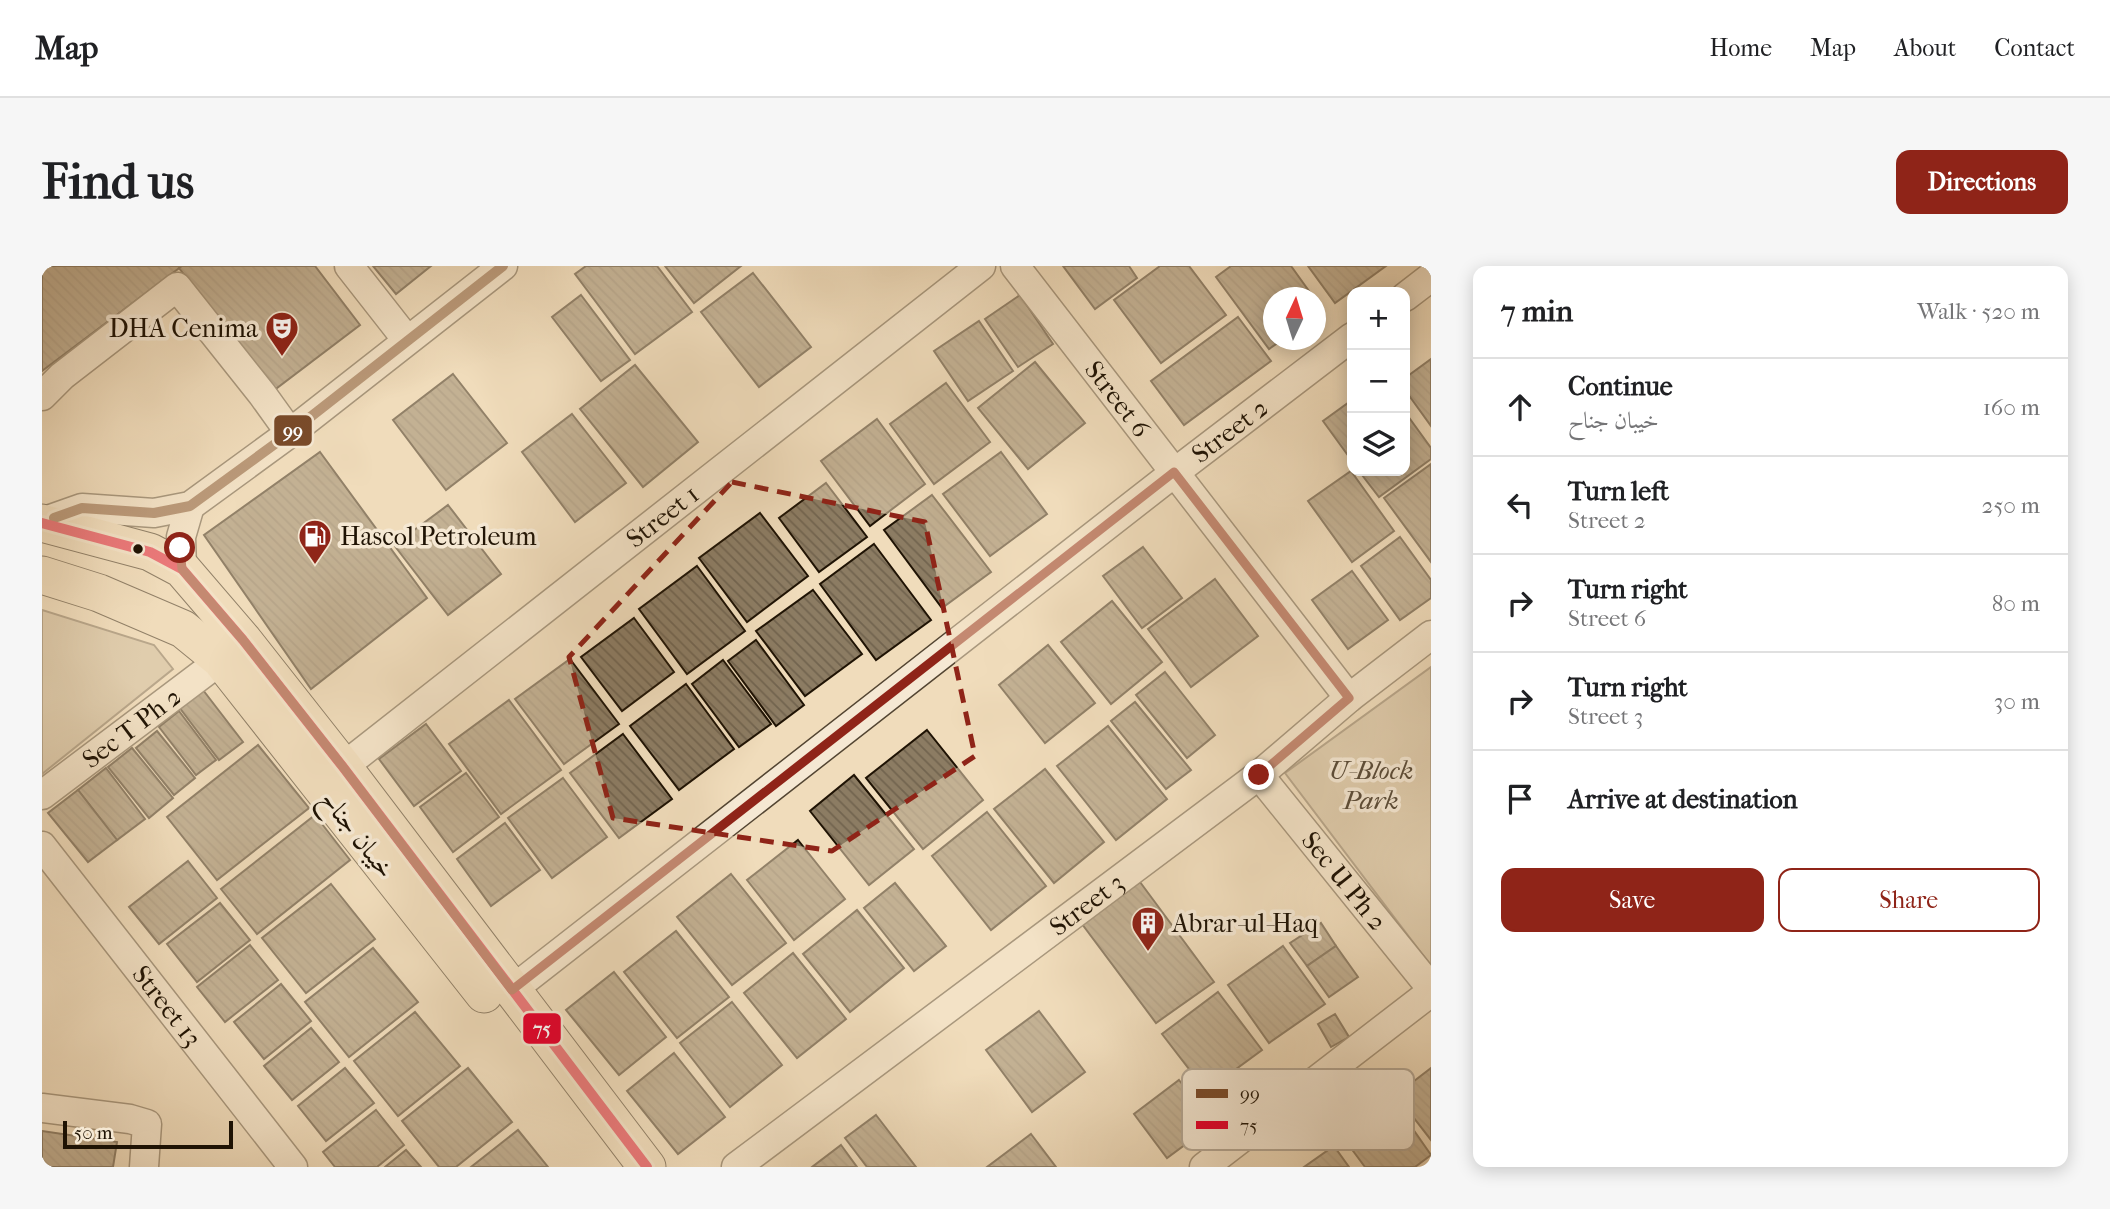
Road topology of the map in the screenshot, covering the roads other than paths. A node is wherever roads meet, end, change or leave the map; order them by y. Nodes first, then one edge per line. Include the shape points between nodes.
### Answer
1 (349, 266) edge
2 (503, 266) edge
3 (981, 266) edge
4 (1015, 266) edge
5 (1431, 277) edge
6 (1410, 293) edge
7 (407, 340) junction
8 (1347, 341) edge
9 (42, 396) edge
10 (290, 433) junction
11 (1174, 472) junction
12 (190, 506) junction
13 (42, 522) edge
14 (182, 569) junction
15 (42, 575) edge
16 (1431, 635) edge
17 (221, 660) junction
18 (1349, 698) junction
19 (343, 767) junction
20 (1259, 775) junction
21 (42, 795) edge
22 (42, 846) edge
23 (512, 990) junction
24 (1431, 990) edge
25 (1330, 1069) edge
26 (42, 1108) edge
27 (1226, 1150) edge
28 (144, 1167) edge
29 (293, 1167) edge
30 (617, 1167) edge
31 (647, 1167) edge
32 (736, 1167) edge
33 (1204, 1167) edge

1 - 7 street
2 - 7 street
3 - 19 street, Street 1
4 - 11 street, Street 6
5 - 6 street
7 - 10 street
8 - 11 street, Street 2
9 - 10 street via 177,288
10 - 12 street
11 - 18 street, Street 6
11 - 23 street, Street 2
12 - 13 street via 154,513 82,508
12 - 14 street via 181,537
13 - 14 main road, خیبان جناح via 142,550
14 - 19 main road, خیبان جناح
15 - 17 main road, خیبان جناح via 99,593 183,629
16 - 18 street, Street 3
17 - 21 street, Sec T Ph 2
17 - 30 main road, خیبان جناح
18 - 20 street, Street 3
19 - 23 main road, خیبان جناح
20 - 24 street, Sec U Ph 2
20 - 32 street, Street 3
22 - 29 street, Street 13
23 - 31 main road, خیبان جناح
24 - 25 street
26 - 28 street via 147,1124
27 - 33 street

